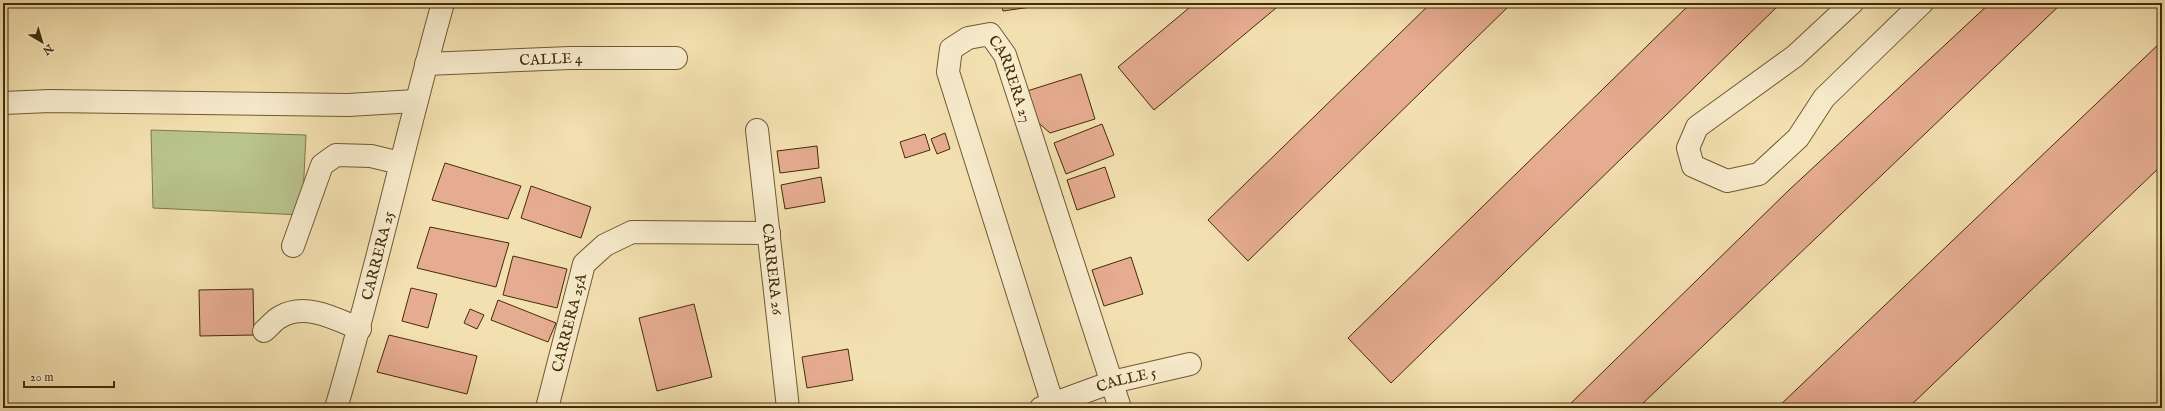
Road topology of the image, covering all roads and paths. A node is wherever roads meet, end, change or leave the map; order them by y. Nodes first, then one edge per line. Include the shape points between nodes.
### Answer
1 (443, 3) edge
2 (1852, 3) edge
3 (1922, 3) edge
4 (676, 58) dead end
5 (426, 64) junction
6 (416, 101) junction
7 (3, 103) edge
8 (757, 130) dead end
9 (400, 163) junction
10 (769, 233) junction
11 (294, 246) dead end
12 (360, 329) junction
13 (264, 331) dead end
14 (1190, 364) dead end
15 (1112, 382) junction
16 (1049, 407) edge
17 (336, 408) edge
18 (547, 408) edge
19 (788, 408) edge
20 (1120, 408) edge

1 - 5 street, CARRERA 25
2 - 3 street via 1795,56 1696,126 1688,148 1693,166 1727,180 1759,174 1798,138 1824,98
4 - 5 street, CALLE 4 via 570,58
5 - 6 street, CARRERA 25
6 - 7 street via 348,105 50,101
6 - 9 street, CARRERA 25
8 - 10 street, CARRERA 26
9 - 11 street via 371,156 336,155 322,166
9 - 12 street, CARRERA 25
10 - 18 street, CARRERA 25A via 632,232 605,245 584,264
10 - 19 street, CARRERA 26
12 - 13 street via 321,313 298,311 280,317
12 - 17 street, CARRERA 25
14 - 15 street, CALLE 5
15 - 16 street, CALLE 5
15 - 16 street, CARRERA 27 via 1005,55 990,34 968,38 951,49 948,72
15 - 20 street, CARRERA 27

